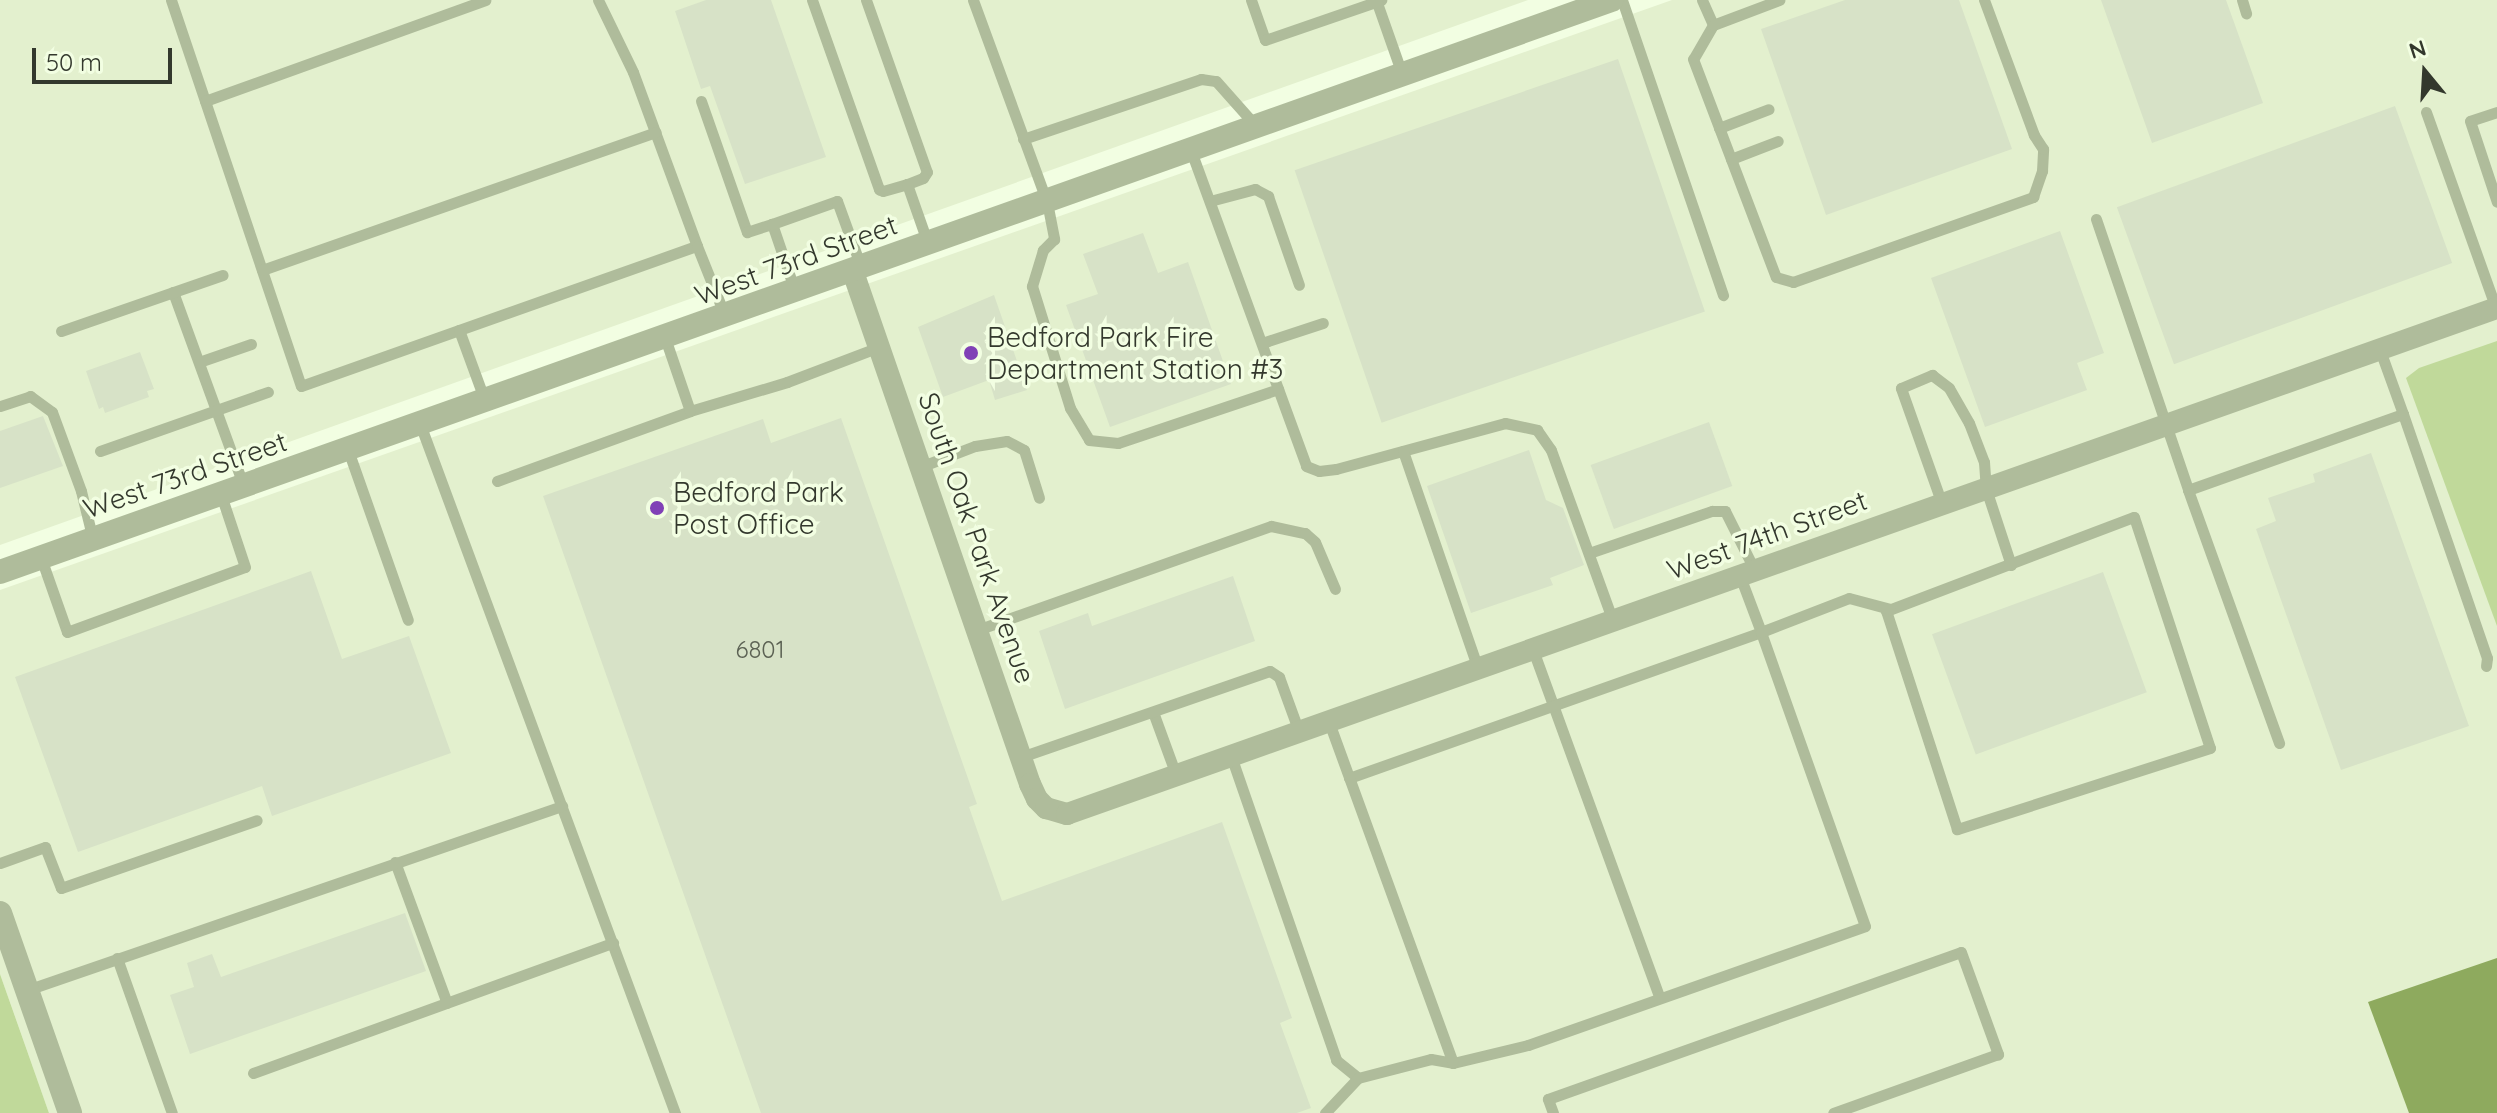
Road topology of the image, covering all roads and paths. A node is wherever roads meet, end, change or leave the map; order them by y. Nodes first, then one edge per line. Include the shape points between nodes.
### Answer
1 (171, 0) edge
2 (485, 0) edge
3 (598, 0) edge
4 (812, 0) edge
5 (866, 0) edge
6 (973, 0) edge
7 (1251, 0) edge
8 (1378, 0) edge
9 (1612, 0) edge
10 (1622, 0) edge
11 (1702, 0) edge
12 (1779, 0) edge
13 (1984, 0) edge
14 (2242, 0) edge
15 (2246, 13) dead end
16 (1713, 25) junction
17 (1402, 75) junction
18 (205, 101) junction
19 (701, 101) dead end
20 (1769, 109) dead end
21 (2426, 112) dead end
22 (2497, 112) edge
23 (1257, 127) junction
24 (1719, 128) junction
25 (655, 132) junction
26 (1023, 139) junction
27 (1778, 141) dead end
28 (1191, 151) junction
29 (1731, 159) junction
30 (907, 184) junction
31 (1210, 201) junction
32 (1047, 202) junction
33 (2497, 202) edge
34 (2096, 219) dead end
35 (772, 224) junction
36 (928, 244) junction
37 (697, 246) junction
38 (262, 270) junction
39 (857, 270) junction
40 (223, 275) dead end
41 (1299, 285) dead end
42 (173, 292) junction
43 (795, 292) junction
44 (1723, 295) dead end
45 (2496, 308) edge
46 (725, 317) junction
47 (1323, 323) dead end
48 (459, 330) junction
49 (61, 331) dead end
50 (665, 338) junction
51 (1262, 343) junction
52 (251, 344) dead end
53 (879, 347) junction
54 (2380, 350) junction
55 (199, 362) junction
56 (1278, 389) junction
57 (268, 392) dead end
58 (486, 401) junction
59 (0, 406) edge
60 (216, 410) junction
61 (690, 411) junction
62 (2403, 414) junction
63 (420, 424) junction
64 (2165, 426) junction
65 (348, 450) junction
66 (100, 451) dead end
67 (1403, 451) junction
68 (920, 467) junction
69 (497, 481) dead end
70 (1986, 489) junction
71 (2188, 490) junction
72 (232, 491) junction
73 (1039, 498) dead end
74 (1942, 504) junction
75 (93, 540) junction
76 (1589, 553) junction
77 (41, 558) junction
78 (2011, 565) junction
79 (0, 572) edge
80 (1748, 573) junction
81 (1335, 589) dead end
82 (1890, 609) junction
83 (408, 620) dead end
84 (1613, 621) junction
85 (977, 630) junction
86 (1761, 632) junction
87 (1533, 650) junction
88 (2486, 666) dead end
89 (1478, 669) junction
90 (1554, 705) junction
91 (1153, 712) junction
92 (1329, 722) junction
93 (1299, 732) junction
94 (2279, 743) dead end
95 (1231, 756) junction
96 (1021, 757) junction
97 (1176, 775) junction
98 (1349, 778) junction
99 (562, 806) junction
100 (1057, 813) joint
101 (257, 820) dead end
102 (395, 862) junction
103 (0, 863) edge
104 (0, 913) edge
105 (613, 943) junction
106 (117, 958) junction
107 (27, 990) junction
108 (1660, 998) junction
109 (447, 1003) junction
110 (1453, 1063) junction
111 (253, 1073) dead end
112 (1358, 1078) junction
113 (70, 1113) edge
114 (172, 1113) edge
115 (675, 1113) edge
116 (1325, 1113) edge
117 (1553, 1113) edge
118 (1833, 1113) edge

1 - 18 lane
2 - 18 lane
3 - 25 lane
4 - 30 lane via 879,189
5 - 30 lane via 927,172
6 - 26 lane
7 - 8 lane via 1265,40
8 - 17 lane
9 - 17 street, West 73rd Street
10 - 44 lane
11 - 16 lane
12 - 16 lane
13 - 29 lane via 2043,149 2033,197 1793,282 1776,277
14 - 15 lane
16 - 24 lane via 1693,59
17 - 23 street, West 73rd Street
18 - 38 lane
19 - 35 lane via 747,232
20 - 24 lane
21 - 45 lane
22 - 33 lane via 2470,121
23 - 26 lane via 1216,81 1201,79
23 - 28 street, West 73rd Street
24 - 29 lane
25 - 37 lane
25 - 38 lane
26 - 32 lane
27 - 29 lane
28 - 31 lane
28 - 32 street, West 73rd Street
30 - 36 lane
31 - 41 lane via 1255,189 1268,196
31 - 51 lane
32 - 36 street, West 73rd Street
32 - 56 lane via 1054,239 1043,250 1032,286 1070,408 1089,440 1118,443
34 - 64 lane
35 - 39 lane via 837,201
35 - 43 lane
36 - 39 street, West 73rd Street
37 - 46 lane
37 - 48 lane
38 - 48 lane via 301,386
39 - 43 street, West 73rd Street
39 - 53 street, South Oak Park Avenue
40 - 42 lane
42 - 49 lane
42 - 55 lane
43 - 46 street, West 73rd Street
45 - 54 street, West 74th Street
46 - 50 street, West 73rd Street
47 - 51 lane
48 - 58 lane
50 - 58 street, West 73rd Street
50 - 61 lane
51 - 56 lane
52 - 55 lane
53 - 61 lane
53 - 68 street, South Oak Park Avenue
54 - 62 lane
54 - 64 street, West 74th Street
55 - 60 lane
56 - 67 lane via 1306,466 1336,469
57 - 60 lane
58 - 63 street, West 73rd Street
59 - 75 lane via 30,396 52,412
60 - 66 lane
60 - 72 lane
61 - 69 lane
62 - 71 lane
62 - 88 lane
63 - 65 street, West 73rd Street
63 - 99 lane
64 - 70 street, West 74th Street
64 - 71 lane
65 - 72 street, West 73rd Street
65 - 83 lane
67 - 76 lane via 1505,423 1537,430 1551,450
67 - 89 lane
68 - 73 lane via 975,446 1007,441 1024,450
68 - 85 street, South Oak Park Avenue
70 - 74 street, West 74th Street
70 - 74 lane via 1984,462 1969,423 1949,388 1932,375 1901,388
70 - 78 lane
71 - 94 lane
72 - 75 street, West 73rd Street
72 - 77 lane via 245,567 67,632
74 - 80 street, West 74th Street
75 - 77 street, West 73rd Street
76 - 80 lane via 1725,511
76 - 84 lane
77 - 79 street, West 73rd Street
78 - 82 lane
78 - 82 lane via 2134,517 2210,748 1957,829 1886,611
80 - 84 street, West 74th Street
80 - 86 lane
81 - 85 lane via 1315,542 1305,533 1271,526
82 - 86 lane via 1849,598
84 - 87 street, West 74th Street
85 - 96 street, South Oak Park Avenue
86 - 90 lane
86 - 108 lane via 1865,926
87 - 89 street, West 74th Street
87 - 90 lane
89 - 92 street, West 74th Street
90 - 98 lane
90 - 108 lane
91 - 93 lane via 1270,671 1279,677
91 - 96 lane
91 - 97 lane
92 - 93 street, West 74th Street
92 - 98 lane
93 - 95 street, West 74th Street
95 - 97 street, West 74th Street
95 - 112 lane via 1336,1060
96 - 100 street, South Oak Park Avenue via 1037,799
97 - 100 street, West 74th Street
98 - 110 lane
99 - 102 lane
99 - 105 lane
101 - 103 lane via 61,888 45,847
102 - 106 lane
102 - 109 lane
104 - 107 street
105 - 109 lane
105 - 115 lane
106 - 107 lane
106 - 114 lane
107 - 113 street
108 - 110 lane via 1528,1045
109 - 111 lane
110 - 112 lane via 1431,1059
112 - 116 lane
117 - 118 lane via 1548,1099 1961,952 1998,1054

